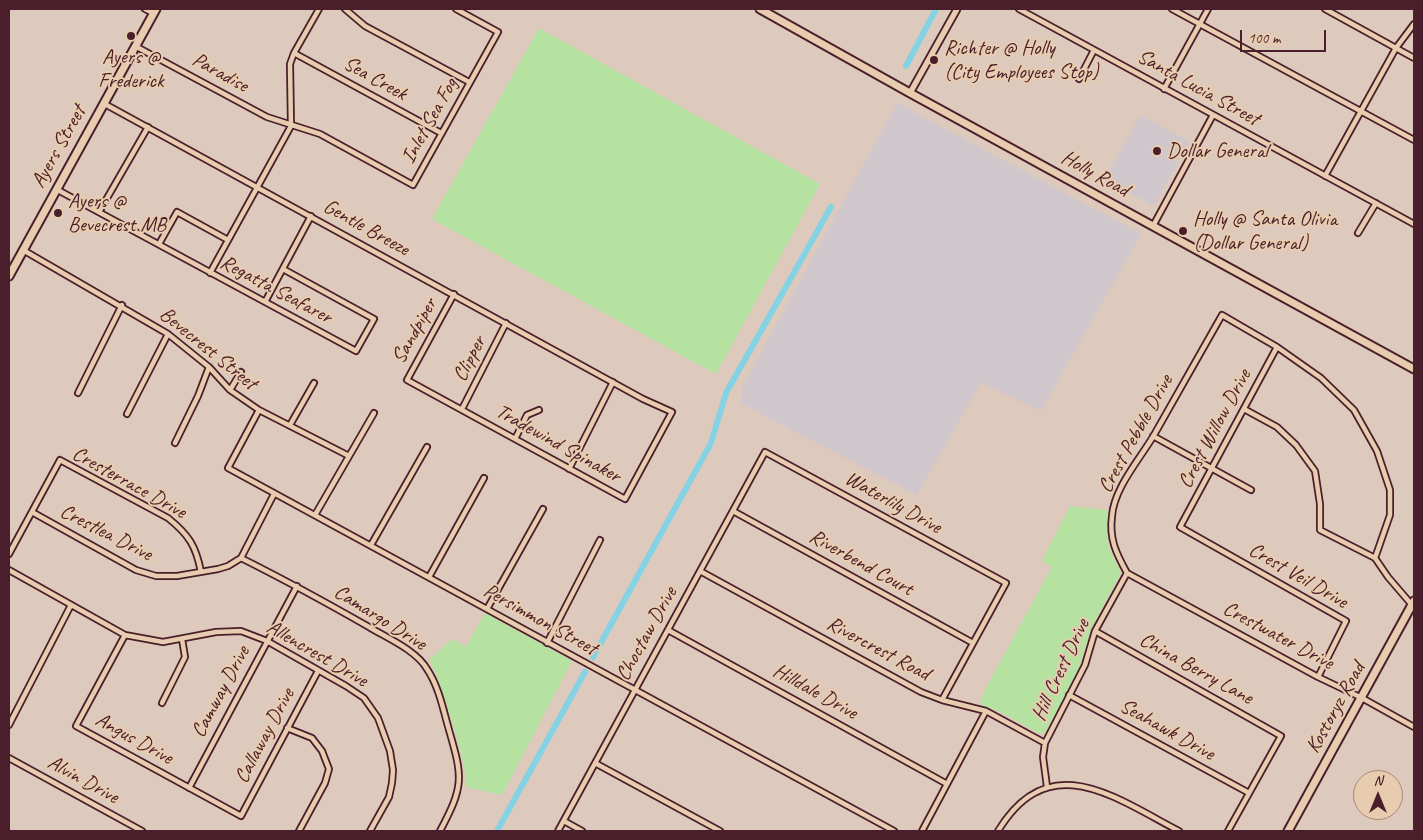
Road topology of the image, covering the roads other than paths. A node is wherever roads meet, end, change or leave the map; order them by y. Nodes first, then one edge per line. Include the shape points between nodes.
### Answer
1 (145, 9) edge
2 (319, 9) edge
3 (345, 9) edge
4 (456, 9) edge
5 (760, 9) edge
6 (957, 9) edge
7 (1019, 9) edge
8 (1172, 9) edge
9 (1208, 9) edge
10 (1325, 9) edge
11 (154, 11) edge
12 (1201, 24) junction
13 (1414, 24) edge
14 (135, 46) junction
15 (1396, 48) junction
16 (1094, 50) junction
17 (294, 53) junction
18 (1414, 58) edge
19 (1078, 79) dead end
20 (469, 82) junction
21 (1164, 89) junction
22 (910, 93) junction
23 (104, 103) junction
24 (1362, 111) junction
25 (1213, 115) junction
26 (292, 126) junction
27 (148, 127) junction
28 (441, 133) junction
29 (1414, 140) edge
30 (1325, 176) junction
31 (258, 187) junction
32 (56, 189) junction
33 (1376, 203) junction
34 (99, 212) junction
35 (311, 216) junction
36 (1414, 224) edge
37 (1153, 226) junction
38 (1358, 233) dead end
39 (228, 240) junction
40 (159, 244) junction
41 (23, 250) junction
42 (283, 269) junction
43 (210, 273) junction
44 (9, 276) edge
45 (454, 294) junction
46 (265, 302) junction
47 (122, 306) junction
48 (506, 323) junction
49 (168, 334) junction
50 (1278, 347) junction
51 (209, 367) junction
52 (1414, 369) edge
53 (241, 372) dead end
54 (613, 382) junction
55 (314, 383) dead end
56 (230, 390) junction
57 (78, 393) dead end
58 (462, 409) junction
59 (1244, 409) junction
60 (259, 410) junction
61 (539, 410) dead end
62 (374, 412) dead end
63 (128, 414) dead end
64 (290, 425) junction
65 (1153, 436) junction
66 (514, 439) junction
67 (175, 443) dead end
68 (427, 447) dead end
69 (765, 452) joint
70 (349, 456) junction
71 (1212, 468) junction
72 (570, 469) junction
73 (484, 478) dead end
74 (1250, 490) dead end
75 (274, 494) junction
76 (542, 509) dead end
77 (733, 511) junction
78 (32, 512) junction
79 (315, 515) junction
80 (1180, 527) joint
81 (600, 540) dead end
82 (371, 545) junction
83 (9, 554) edge
84 (241, 558) junction
85 (1375, 558) junction
86 (9, 570) edge
87 (700, 571) junction
88 (201, 572) junction
89 (1128, 573) junction
90 (429, 577) junction
91 (297, 586) junction
92 (1413, 603) edge
93 (71, 605) junction
94 (487, 609) junction
95 (668, 630) junction
96 (1095, 631) junction
97 (125, 635) junction
98 (182, 639) junction
99 (267, 641) junction
100 (546, 643) junction
101 (974, 643) junction
102 (318, 671) junction
103 (1318, 677) junction
104 (635, 690) junction
105 (1069, 695) junction
106 (1362, 698) junction
107 (942, 700) junction
108 (162, 703) dead end
109 (986, 711) junction
110 (9, 725) edge
111 (1414, 727) edge
112 (287, 728) junction
113 (1045, 743) junction
114 (9, 758) edge
115 (595, 764) junction
116 (947, 784) junction
117 (1047, 786) junction
118 (189, 788) junction
119 (1249, 793) junction
120 (241, 816) joint
121 (564, 821) junction
122 (142, 831) edge
123 (299, 831) edge
124 (370, 831) edge
125 (440, 831) edge
126 (558, 831) edge
127 (582, 831) edge
128 (720, 831) edge
129 (894, 831) edge
130 (922, 831) edge
131 (998, 831) edge
132 (1178, 831) edge
133 (1228, 831) edge
134 (1288, 831) edge

1 - 11 street
2 - 17 street
3 - 20 street via 365,26
4 - 20 street, Inlet Sea Fog via 498,32
5 - 22 main road, Holly Road
6 - 22 street
7 - 16 street, Santa Lucia Street
8 - 12 street
9 - 12 street
10 - 15 street
11 - 14 main road, Ayers Street
12 - 21 street
12 - 24 street
13 - 15 street
14 - 23 main road, Ayers Street
14 - 26 street, Paradise via 260,113
15 - 18 street
15 - 24 street
16 - 19 street
16 - 21 street, Santa Lucia Street
17 - 26 street via 290,71
17 - 28 street, Sea Creek
20 - 28 street, Inlet Sea Fog
21 - 25 street, Santa Lucia Street
22 - 37 main road, Holly Road
23 - 27 street, Gentle Breeze
23 - 32 main road, Ayers Street
24 - 29 street
24 - 30 street
25 - 30 street, Santa Lucia Street
25 - 37 street
26 - 28 street, Inlet Sea Fog via 320,134 414,185
26 - 31 street
27 - 31 street, Gentle Breeze
27 - 34 street
30 - 33 street, Santa Lucia Street
31 - 35 street, Gentle Breeze
31 - 39 street
32 - 34 street, Regatta Seafarer
32 - 41 main road, Ayers Street
33 - 36 street, Santa Lucia Street
33 - 38 street
34 - 40 street, Regatta Seafarer
35 - 42 street
35 - 45 street, Gentle Breeze
37 - 52 main road, Holly Road
39 - 40 street via 177,212
39 - 43 street
40 - 43 street, Regatta Seafarer
41 - 44 main road, Ayers Street
41 - 47 street, Bevecrest Street
42 - 46 street
42 - 46 street, Regatta Seafarer via 374,318 356,352
43 - 46 street, Regatta Seafarer
45 - 48 street, Gentle Breeze
45 - 58 street, Sandpiper via 407,380
47 - 49 street, Bevecrest Street
47 - 57 street
48 - 54 street, Gentle Breeze
48 - 58 street, Clipper
49 - 51 street, Bevecrest Street
49 - 63 street
50 - 59 street, Crest Willow Drive
50 - 65 street, Crest Pebble Drive via 1222,315
50 - 85 street via 1321,378 1354,410 1378,451 1390,490 1390,515
51 - 56 street, Bevecrest Street
51 - 67 street
53 - 56 street
54 - 72 street
54 - 72 street, Tradewind Spinaker via 672,412 625,499
55 - 64 street
56 - 60 street, Bevecrest Street
58 - 66 street, Tradewind Spinaker
59 - 71 street, Crest Willow Drive
59 - 85 street via 1277,427 1296,445 1315,471 1320,530
60 - 64 street, Bevecrest Street
60 - 75 street, Persimmon Street via 228,468
61 - 66 street via 527,415
62 - 70 street
64 - 70 street, Bevecrest Street
65 - 71 street
65 - 89 street, Crest Pebble Drive via 1118,494 1112,513 1112,540
66 - 72 street, Tradewind Spinaker
68 - 82 street
69 - 77 street, Choctaw Drive
69 - 101 street, Waterlily Drive via 1006,583
70 - 79 street
71 - 74 street
71 - 80 street, Crest Willow Drive
73 - 90 street
75 - 79 street, Persimmon Street
75 - 84 street
76 - 94 street
77 - 87 street, Choctaw Drive
77 - 101 street, Riverbend Court
78 - 83 street, Cresterrace Drive
78 - 88 street, Crestlea Drive via 136,570 156,576
78 - 88 street, Cresterrace Drive via 60,460 168,518 190,539
79 - 82 street, Persimmon Street
80 - 103 street, Crest Veil Drive via 1346,621
81 - 100 street
82 - 90 street, Persimmon Street
84 - 88 street, Crestlea Drive via 228,566
84 - 91 street, Camargo Drive
85 - 92 street
86 - 93 street, Allencrest Drive
87 - 95 street, Choctaw Drive
87 - 107 street, Rivercrest Road via 921,692
89 - 96 street, Hill Crest Drive
89 - 103 street, Crestwater Drive
90 - 94 street, Persimmon Street
91 - 99 street, Camway Drive
91 - 125 street, Camargo Drive via 408,650 427,667 437,688 460,775 453,808
92 - 106 main road, Kostoryz Road
93 - 97 street, Allencrest Drive
93 - 110 street
94 - 100 street, Persimmon Street
95 - 104 street, Choctaw Drive
95 - 116 street, Hilldale Drive
96 - 105 street, Hill Crest Drive via 1085,665
96 - 119 street, China Berry Lane via 1281,736
97 - 98 street, Allencrest Drive via 163,642
97 - 118 street, Angus Drive via 76,726
98 - 99 street, Allencrest Drive via 241,631
98 - 108 street via 185,657
99 - 102 street, Allencrest Drive
99 - 118 street, Camway Drive
100 - 104 street, Persimmon Street
101 - 107 street
102 - 112 street, Callaway Drive
102 - 124 street, Allencrest Drive via 364,698 378,718 390,751 393,770 389,797
103 - 106 street, Crestwater Drive
104 - 115 street, Choctaw Drive
104 - 129 street, Persimmon Street
105 - 113 street, Hill Crest Drive
105 - 119 street, Seahawk Drive
106 - 111 street, Crestwater Drive
106 - 134 main road, Kostoryz Road
107 - 109 street, Rivercrest Road
109 - 113 street, Rivercrest Road
109 - 116 street
112 - 120 street, Callaway Drive
112 - 123 street via 312,738 329,768 325,783
113 - 117 street, Hill Crest Drive via 1043,757
114 - 122 street, Alvin Drive
115 - 121 street, Choctaw Drive
115 - 128 street
116 - 130 street
117 - 131 street via 1014,807
117 - 132 street via 1068,784 1106,792
118 - 120 street, Angus Drive
119 - 133 street
121 - 126 street, Choctaw Drive
121 - 127 street

